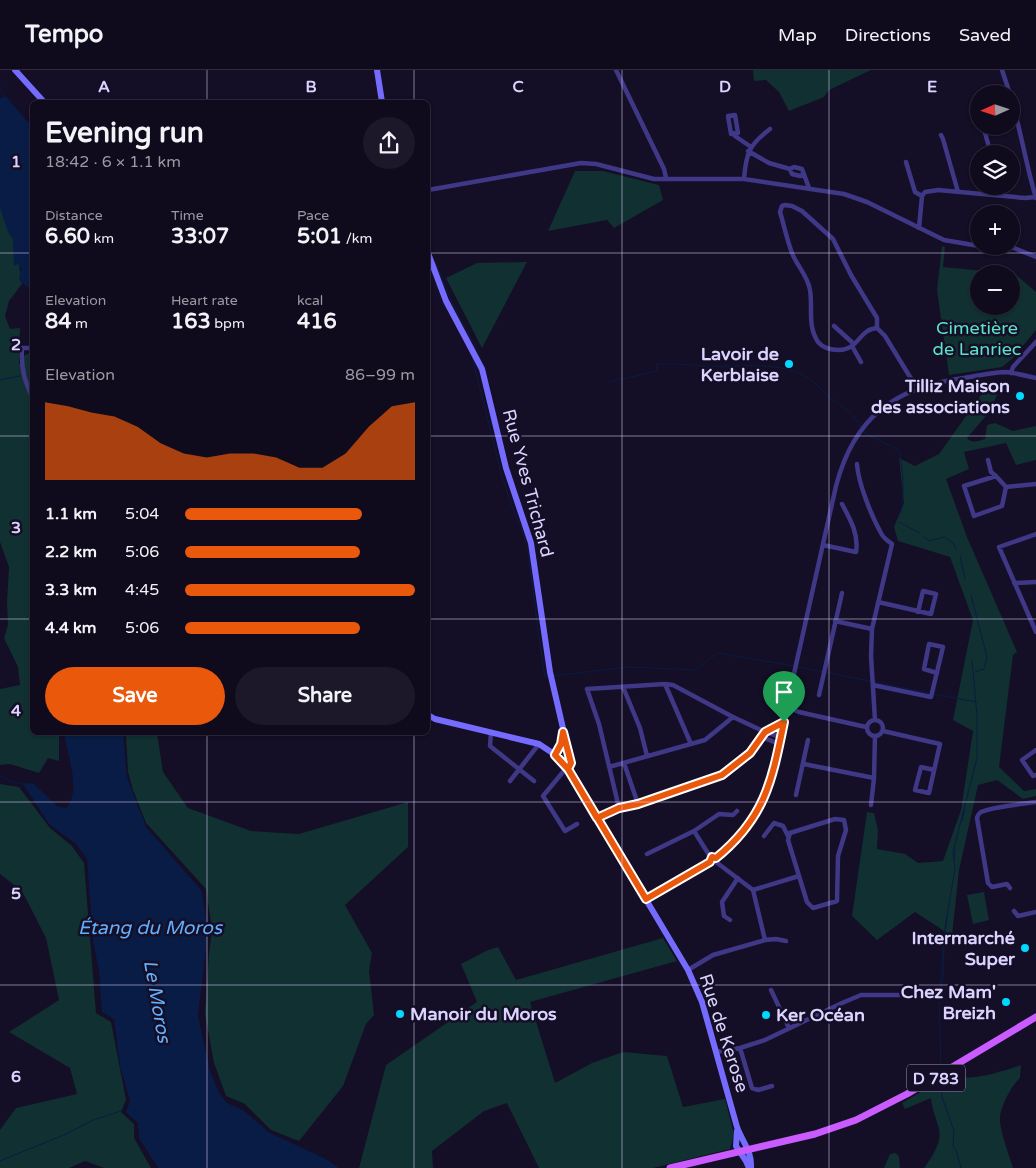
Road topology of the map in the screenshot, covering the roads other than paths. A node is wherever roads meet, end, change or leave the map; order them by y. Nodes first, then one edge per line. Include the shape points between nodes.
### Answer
1 (15, 70) edge
2 (378, 70) edge
3 (616, 70) edge
4 (1003, 70) edge
5 (1007, 85) edge
6 (42, 100) edge
7 (382, 100) edge
8 (770, 130) dead end
9 (734, 133) dead end
10 (941, 135) dead end
11 (1020, 135) edge
12 (750, 149) junction
13 (906, 162) dead end
14 (666, 178) junction
15 (744, 179) junction
16 (809, 188) junction
17 (430, 190) edge
18 (958, 192) junction
19 (970, 193) edge
20 (993, 195) edge
21 (922, 196) junction
22 (1036, 198) edge
23 (919, 228) junction
24 (970, 244) edge
25 (1020, 250) edge
26 (1036, 257) edge
27 (430, 258) edge
28 (834, 326) dead end
29 (877, 328) junction
30 (1036, 342) edge
31 (853, 345) junction
32 (30, 348) edge
33 (861, 362) dead end
34 (1011, 373) junction
35 (1036, 378) edge
36 (918, 387) junction
37 (30, 392) edge
38 (988, 460) dead end
39 (857, 464) dead end
40 (996, 476) junction
41 (1036, 484) edge
42 (1006, 487) junction
43 (842, 504) dead end
44 (1036, 534) edge
45 (823, 545) junction
46 (1036, 582) edge
47 (1014, 583) junction
48 (842, 593) dead end
49 (878, 602) junction
50 (918, 612) junction
51 (835, 622) junction
52 (872, 629) junction
53 (1036, 632) edge
54 (937, 673) junction
55 (664, 684) junction
56 (873, 684) junction
57 (623, 687) junction
58 (819, 695) dead end
59 (787, 707) junction
60 (430, 716) edge
61 (732, 717) junction
62 (874, 720) junction
63 (784, 722) junction
64 (866, 727) junction
65 (883, 730) junction
66 (491, 732) junction
67 (563, 732) junction
68 (764, 735) junction
69 (875, 736) junction
70 (781, 737) junction
71 (808, 740) dead end
72 (538, 744) junction
73 (691, 744) junction
74 (779, 744) junction
75 (567, 746) junction
76 (1036, 750) edge
77 (556, 755) junction
78 (647, 756) junction
79 (624, 763) junction
80 (804, 764) junction
81 (609, 767) junction
82 (519, 769) junction
83 (568, 769) junction
84 (934, 770) junction
85 (1036, 775) edge
86 (874, 778) junction
87 (510, 781) dead end
88 (534, 781) dead end
89 (796, 795) dead end
90 (1036, 802) edge
91 (638, 804) junction
92 (871, 805) dead end
93 (619, 808) junction
94 (737, 812) dead end
95 (597, 818) junction
96 (578, 824) dead end
97 (694, 831) junction
98 (764, 836) dead end
99 (788, 836) junction
100 (647, 854) dead end
101 (713, 860) junction
102 (799, 876) junction
103 (738, 878) junction
104 (1010, 888) dead end
105 (754, 890) junction
106 (646, 899) junction
107 (1014, 912) dead end
108 (1036, 912) edge
109 (730, 920) dead end
110 (765, 940) junction
111 (786, 941) dead end
112 (688, 970) junction
113 (771, 990) dead end
114 (902, 996) dead end
115 (1036, 1018) edge
116 (789, 1028) junction
117 (740, 1048) junction
118 (716, 1052) junction
119 (772, 1086) dead end
120 (737, 1127) junction
121 (748, 1150) junction
122 (740, 1152) junction
123 (670, 1168) edge
124 (750, 1168) edge

1 - 6 main road
2 - 7 main road
3 - 14 street
4 - 5 street
8 - 12 street
9 - 12 street
10 - 18 street
11 - 22 street
12 - 15 street
12 - 16 street via 769,163 790,169 792,174 804,174
13 - 21 street via 915,192
14 - 15 street
14 - 17 street via 596,164 580,164
15 - 16 street
16 - 23 street via 859,199
18 - 19 street
18 - 21 street via 933,190
20 - 22 street
21 - 23 street
23 - 24 street via 944,240
25 - 26 street
27 - 67 main road, Rue Yves Trichard via 446,301 479,363 506,468 531,543 550,672
28 - 31 street
29 - 31 street via 865,331
29 - 31 street via 878,318 851,275 834,239 802,212 792,206 782,206 780,212 792,254 804,272 810,290 810,315 818,342 825,348 839,350
29 - 36 street
30 - 34 street
31 - 33 street
32 - 37 street via 22,348 24,378
34 - 35 street
34 - 36 street via 991,373
36 - 45 street via 882,408 856,435 841,467
38 - 40 street via 991,472
39 - 49 street via 864,492 882,535 892,544
40 - 42 street
40 - 42 street via 964,486 974,516 1002,506
41 - 42 street
43 - 45 street via 855,532 856,552
44 - 47 street via 999,547
45 - 59 street
46 - 47 street
47 - 53 street
48 - 51 street
49 - 50 street
49 - 52 street
50 - 50 street via 931,614 936,594 923,591
51 - 52 street
51 - 58 street
52 - 56 street
54 - 54 street via 943,647 930,644 924,670
54 - 56 street via 931,697
55 - 57 street
55 - 61 street via 672,685
55 - 73 street
56 - 62 street
57 - 78 street via 640,728
57 - 81 street via 586,689 599,724
59 - 63 street
59 - 64 street
60 - 66 main road, Rue de Kerose
61 - 68 street
61 - 73 street via 705,740
62 - 64 street
62 - 65 street via 882,724
63 - 68 street
63 - 70 street
64 - 69 street via 868,734
65 - 69 street
65 - 84 street via 940,744
66 - 72 main road, Rue de Kerose
66 - 82 street via 490,746
67 - 75 main road, Rue Yves Trichard
67 - 77 main road
68 - 70 street
68 - 74 street
68 - 91 street via 750,753 722,775
69 - 86 street
70 - 74 street
71 - 80 street
72 - 77 main road, Rue de Kerose
72 - 82 street
73 - 78 street
74 - 101 street via 762,804 740,836
75 - 77 main road via 564,754
75 - 83 main road via 571,763
76 - 85 street via 1022,760 1033,776
77 - 83 main road, Rue de Kerose
78 - 79 street
79 - 81 street
79 - 91 street
80 - 86 street
80 - 89 street
81 - 93 street
82 - 87 street
82 - 88 street
83 - 95 main road, Rue de Kerose
83 - 96 street via 544,796 565,831
84 - 84 street via 929,793 915,790 921,767
86 - 92 street
90 - 104 street via 980,812 977,818 988,883 992,887 1007,884
91 - 93 street
93 - 95 street
94 - 97 street via 733,815 720,814
95 - 106 main road, Rue de Kerose
97 - 100 street
97 - 101 street
98 - 99 street via 776,823 783,826
99 - 102 street
99 - 102 street via 835,819 844,820 846,824 838,856 837,900 813,908 809,906
101 - 103 street
101 - 106 street
102 - 105 street
103 - 105 street
103 - 109 street via 722,902 724,916
105 - 110 street
106 - 112 main road, Rue de Kerose
107 - 108 street via 1018,916
110 - 111 street
110 - 112 street via 713,955
112 - 118 main road, Rue de Kerose via 702,1002
113 - 116 street
114 - 116 street via 861,995
115 - 121 main road, D 783 via 882,1108 830,1130
116 - 117 street
117 - 118 street
117 - 119 street via 752,1088 758,1090
118 - 120 main road, Rue de Kerose
120 - 121 main road, Rue de Kerose
120 - 122 main road, Rue de Kerose via 736,1146
121 - 122 main road, D 783
121 - 124 main road, Rue de Kerose via 752,1156
122 - 123 main road, D 783
122 - 124 main road, Rue de Kerose

